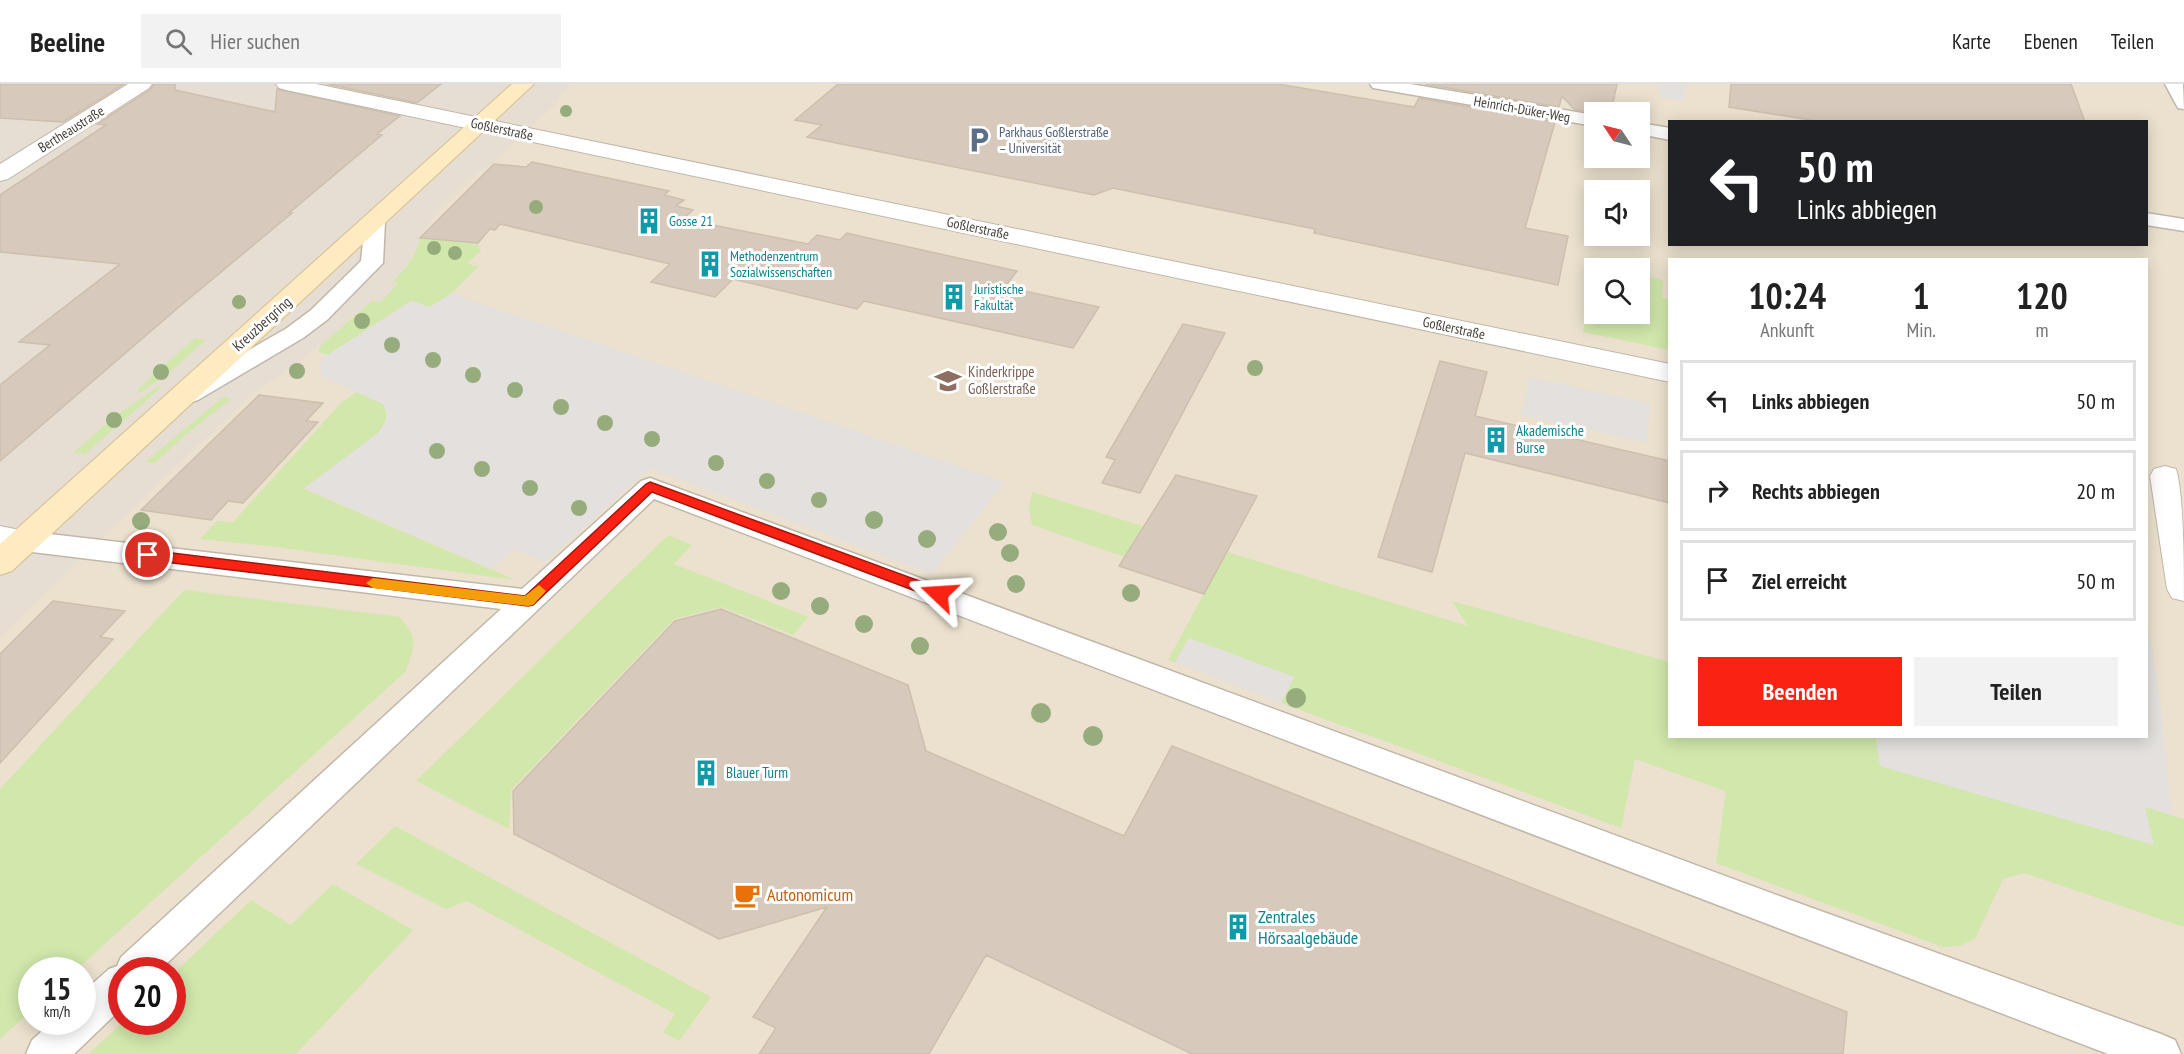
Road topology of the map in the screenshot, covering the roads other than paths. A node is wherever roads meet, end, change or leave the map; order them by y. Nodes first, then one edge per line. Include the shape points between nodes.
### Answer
1 (142, 84) edge
2 (286, 84) edge
3 (524, 84) edge
4 (1378, 84) edge
5 (2174, 84) edge
6 (1414, 87) edge
7 (2184, 104) edge
8 (1584, 119) edge
9 (480, 124) junction
10 (1650, 131) edge
11 (1668, 134) edge
12 (0, 174) edge
13 (2148, 219) edge
14 (2184, 225) edge
15 (1668, 373) edge
16 (2165, 476) edge
17 (12, 539) edge
18 (0, 563) edge
19 (2184, 589) edge
20 (528, 601) junction
21 (148, 957) edge
22 (108, 995) edge
23 (96, 1006) edge
24 (66, 1035) edge
25 (46, 1054) edge
26 (2161, 1054) edge

1 - 12 street, Bertheaustraße
2 - 9 street, Goßlerstraße
3 - 9 street, Kreuzbergring
4 - 6 lane, Heinrich-Düker-Weg
5 - 7 lane
6 - 8 lane, Heinrich-Düker-Weg
9 - 15 street, Goßlerstraße
9 - 17 street, Kreuzbergring via 179,400
10 - 11 lane
13 - 14 lane
16 - 19 street
17 - 18 street, Kreuzbergring
17 - 20 lane
20 - 21 lane
20 - 26 lane via 650,487
22 - 23 lane
24 - 25 lane

